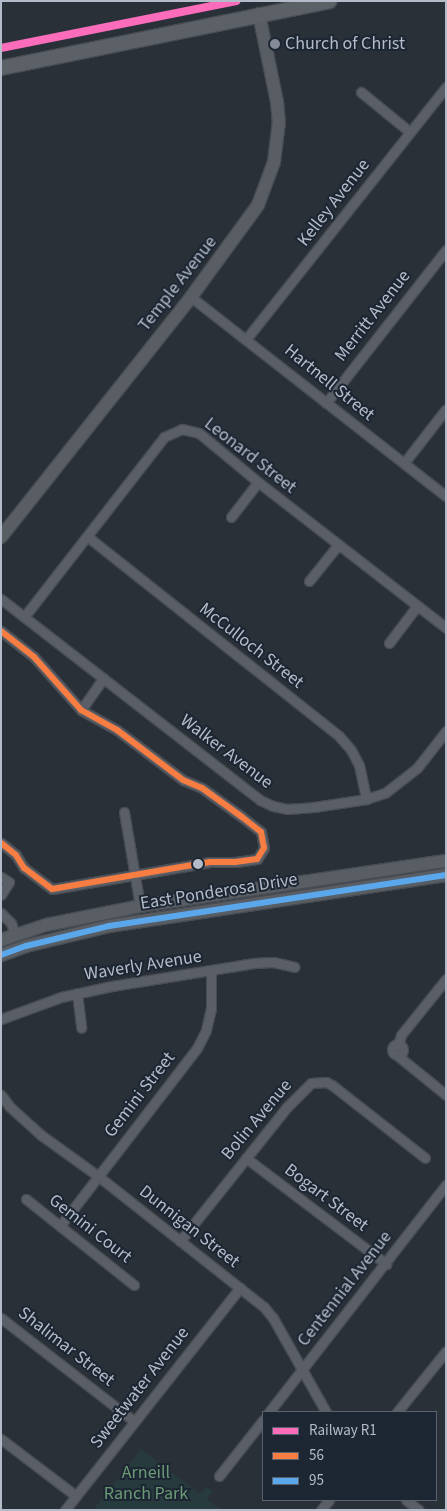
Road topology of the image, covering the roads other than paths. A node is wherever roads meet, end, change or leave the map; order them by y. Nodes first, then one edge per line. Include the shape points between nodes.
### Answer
1 (329, 1) edge
2 (259, 14) junction
3 (1, 68) edge
4 (446, 87) edge
5 (360, 92) dead end
6 (410, 132) junction
7 (446, 250) edge
8 (191, 297) junction
9 (247, 338) junction
10 (326, 403) junction
11 (446, 409) edge
12 (404, 463) junction
13 (258, 482) junction
14 (446, 496) edge
15 (231, 517) dead end
16 (1, 537) edge
17 (88, 537) junction
18 (338, 545) junction
19 (309, 581) dead end
20 (1, 599) edge
21 (417, 606) junction
22 (24, 617) junction
23 (446, 628) edge
24 (1, 632) edge
25 (389, 643) dead end
26 (103, 678) junction
27 (80, 710) junction
28 (446, 731) edge
29 (366, 799) junction
30 (124, 812) dead end
31 (1, 843) edge
32 (446, 861) edge
33 (446, 875) edge
34 (135, 876) junction
35 (1, 877) edge
36 (1, 895) edge
37 (140, 906) junction
38 (1, 913) edge
39 (15, 935) junction
40 (1, 940) edge
41 (1, 955) edge
42 (294, 967) dead end
43 (211, 971) junction
44 (446, 979) edge
45 (77, 993) junction
46 (1, 1019) edge
47 (81, 1028) dead end
48 (446, 1094) edge
49 (2, 1099) edge
50 (246, 1158) junction
51 (425, 1158) dead end
52 (98, 1176) junction
53 (446, 1185) edge
54 (26, 1199) dead end
55 (60, 1226) junction
56 (180, 1242) junction
57 (386, 1264) junction
58 (134, 1284) dead end
59 (240, 1288) junction
60 (1, 1318) edge
61 (446, 1351) edge
62 (302, 1371) junction
63 (270, 1411) edge
64 (325, 1411) edge
65 (398, 1411) edge
66 (134, 1421) junction
67 (262, 1421) edge
68 (1, 1438) edge
69 (219, 1476) dead end
70 (76, 1496) junction
71 (407, 1501) edge
72 (65, 1510) edge
73 (419, 1510) edge

1 - 2 main road
2 - 3 main road
2 - 8 main road, Temple Avenue via 278,113 274,162 253,214
4 - 6 street, Kelley Avenue
5 - 6 street
6 - 9 street, Kelley Avenue
7 - 10 street, Merritt Avenue
8 - 9 street, Hartnell Street
8 - 16 main road, Temple Avenue
9 - 10 street, Hartnell Street
10 - 12 street, Hartnell Street
11 - 12 street
12 - 14 street, Hartnell Street
13 - 15 street
13 - 17 street, Leonard Street via 199,433 188,429 176,430 164,437
13 - 18 street, Leonard Street
17 - 22 street, Leonard Street
17 - 29 street, McCulloch Street via 339,736 359,765
18 - 19 street
18 - 21 street, Leonard Street
20 - 22 street, Walker Avenue
21 - 23 street, Leonard Street
21 - 25 street
22 - 26 street, Walker Avenue
24 - 27 street via 34,657
26 - 27 street
26 - 29 street, Walker Avenue via 267,804 287,809
27 - 34 street via 117,730 183,780 202,788 261,832 264,840 264,848 256,859 210,862
28 - 29 street, Walker Avenue via 408,777 385,793
30 - 34 street
31 - 34 street via 16,854 24,868 52,889
32 - 37 main road, East Ponderosa Drive
33 - 41 main road, East Ponderosa Drive via 108,926
34 - 37 street
35 - 36 street via 8,882
37 - 39 main road, East Ponderosa Drive
38 - 39 street via 11,923
39 - 40 main road, East Ponderosa Drive
42 - 43 street, Waverly Avenue via 267,962
43 - 45 street, Waverly Avenue
43 - 52 street, Gemini Street via 211,1009 202,1039
44 - 48 street via 401,1035 398,1045 404,1050 398,1056
45 - 46 street, Waverly Avenue
45 - 47 street
49 - 52 street, Dunnigan Street via 41,1135
50 - 51 street, Bolin Avenue via 305,1087 318,1081 332,1085
50 - 56 street, Bolin Avenue
50 - 57 street, Bogart Street
52 - 55 street, Gemini Street
52 - 56 street, Dunnigan Street
53 - 57 street, Centennial Avenue
54 - 55 street, Gemini Court
55 - 58 street, Gemini Court
56 - 59 street, Dunnigan Street
57 - 62 street, Centennial Avenue
59 - 62 street, Dunnigan Street via 273,1318
59 - 66 street, Sweetwater Avenue
60 - 66 street, Shalimar Street
61 - 65 street
62 - 63 street, Centennial Avenue
62 - 64 street, Dunnigan Street
66 - 70 street, Sweetwater Avenue
67 - 69 street
68 - 70 street
70 - 72 street, Sweetwater Avenue
71 - 73 street

